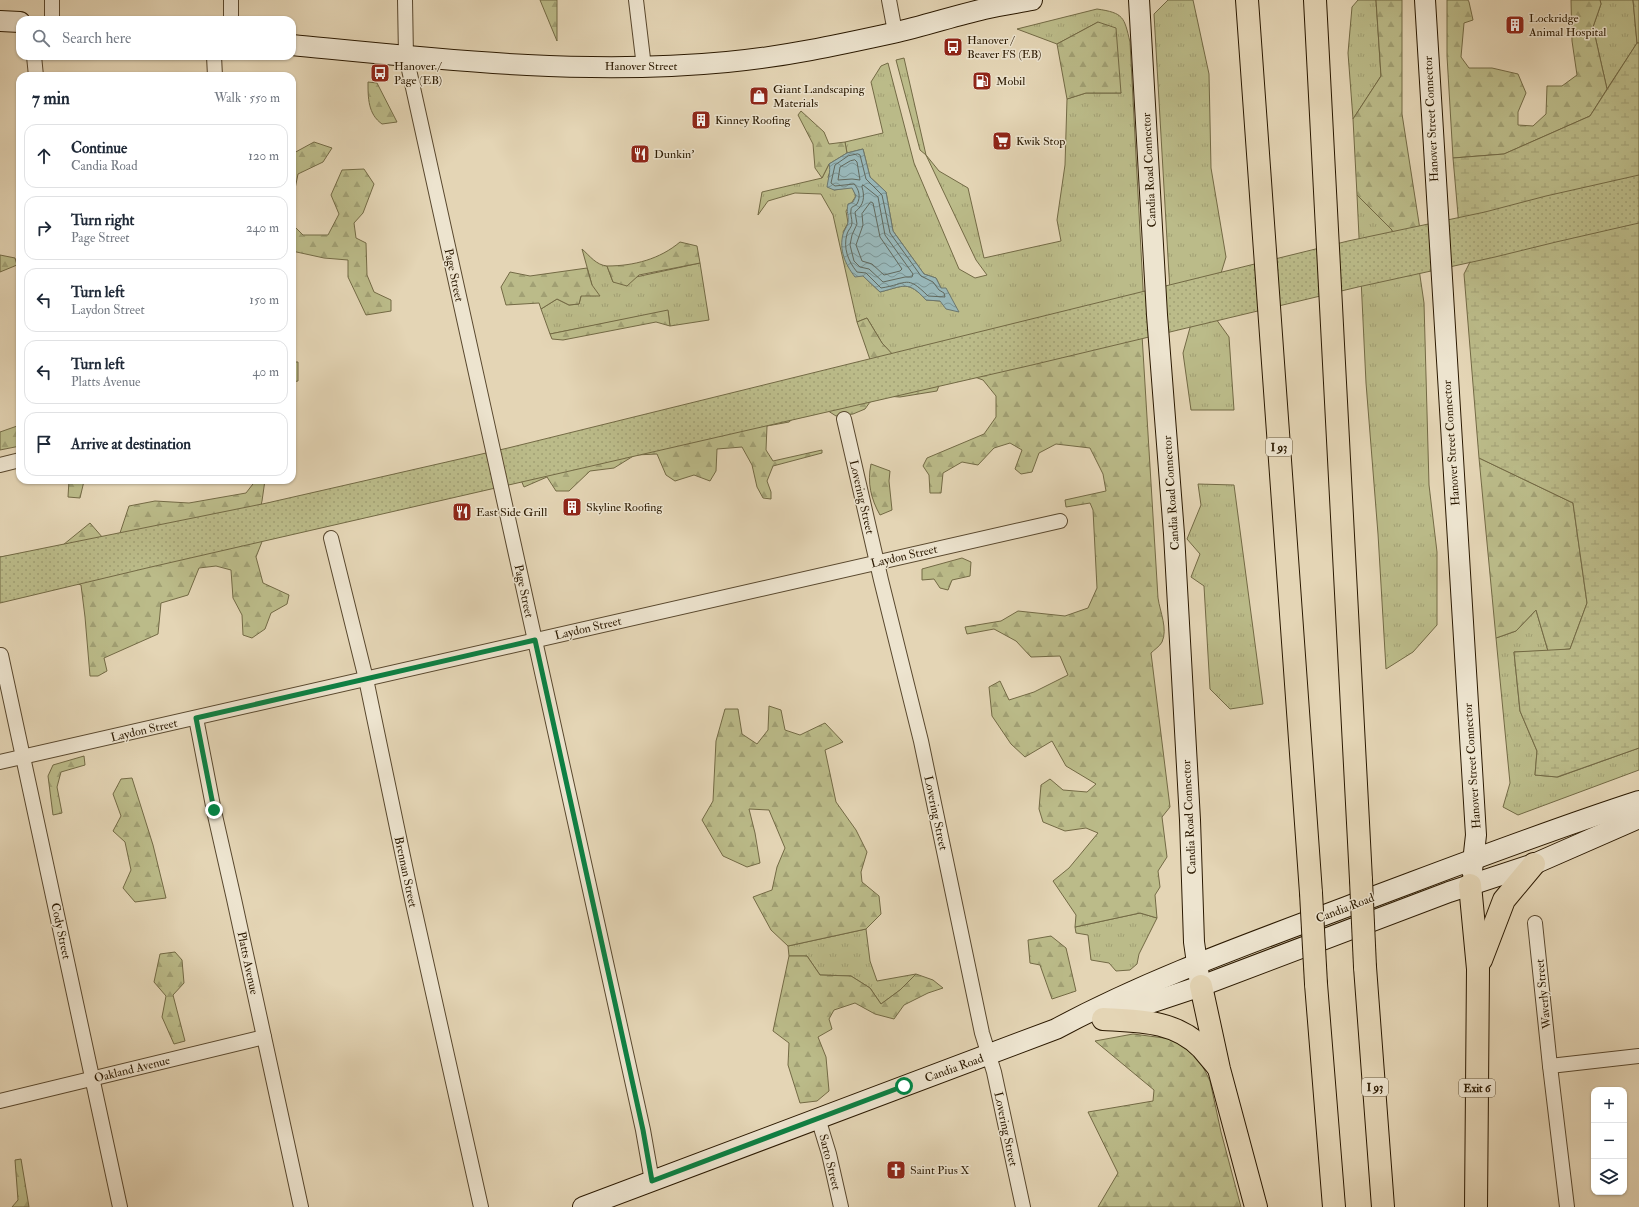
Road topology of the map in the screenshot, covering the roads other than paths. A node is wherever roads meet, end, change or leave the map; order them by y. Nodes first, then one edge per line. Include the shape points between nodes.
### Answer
1 (52, 0) edge
2 (231, 0) edge
3 (406, 0) edge
4 (636, 0) edge
5 (888, 0) edge
6 (1010, 0) edge
7 (1032, 0) edge
8 (1139, 0) edge
9 (1247, 0) edge
10 (1315, 0) edge
11 (1424, 0) edge
12 (985, 8) junction
13 (52, 16) edge
14 (231, 16) edge
15 (0, 20) edge
16 (16, 22) edge
17 (895, 32) junction
18 (296, 45) edge
19 (406, 56) junction
20 (34, 60) edge
21 (214, 60) edge
22 (644, 67) junction
23 (36, 72) edge
24 (216, 72) edge
25 (844, 419) dead end
26 (16, 461) edge
27 (0, 465) edge
28 (1060, 521) dead end
29 (330, 538) dead end
30 (876, 562) junction
31 (535, 640) junction
32 (1, 655) edge
33 (366, 679) junction
34 (196, 718) junction
35 (23, 757) junction
36 (0, 762) edge
37 (1639, 801) edge
38 (1639, 818) edge
39 (1474, 859) junction
40 (1534, 864) junction
41 (1470, 885) junction
42 (1535, 923) dead end
43 (1197, 963) junction
44 (1478, 969) junction
45 (1201, 986) junction
46 (1103, 1019) junction
47 (1056, 1029) junction
48 (264, 1037) junction
49 (990, 1055) junction
50 (1639, 1056) edge
51 (1550, 1066) junction
52 (1219, 1069) junction
53 (92, 1079) junction
54 (0, 1101) edge
55 (818, 1118) junction
56 (652, 1181) junction
57 (120, 1207) edge
58 (301, 1207) edge
59 (481, 1207) edge
60 (583, 1207) edge
61 (841, 1207) edge
62 (1023, 1207) edge
63 (1256, 1207) edge
64 (1334, 1207) edge
65 (1383, 1207) edge
66 (1476, 1207) edge
67 (1568, 1207) edge

1 - 13 street
2 - 14 street
3 - 19 street, Page Street
4 - 22 street
5 - 17 street
6 - 12 main road, Hanover Street
7 - 12 main road, Hanover Street
8 - 43 main road, Candia Road Connector via 1157,315 1175,542
9 - 64 highway, I 93, bridge
10 - 65 highway, I 93, bridge via 1365,967
11 - 39 main road, Hanover Street Connector via 1476,835
12 - 17 main road, Hanover Street
15 - 16 main road
17 - 22 main road, Hanover Street via 783,55 728,62
18 - 19 main road, Hanover Street
19 - 22 main road, Hanover Street via 508,65
19 - 31 street, Page Street
20 - 23 street
21 - 24 street
25 - 30 street, Lovering Street
26 - 27 street
28 - 30 street, Laydon Street
29 - 33 street, Brennan Street
30 - 31 street, Laydon Street
30 - 49 street, Lovering Street via 921,741 982,1034
31 - 33 street, Laydon Street
31 - 56 street, Page Street
32 - 35 street, Cody Street
33 - 34 street, Laydon Street
33 - 59 street, Brennan Street
34 - 35 street, Laydon Street
34 - 48 street, Platts Avenue
35 - 36 street, Laydon Street
35 - 53 street, Cody Street
37 - 39 main road, Candia Road
38 - 40 main road, Candia Road
39 - 41 main road, Hanover Street Connector
39 - 43 main road, Candia Road
40 - 41 main road, Candia Road
40 - 44 highway via 1504,900
41 - 44 highway
41 - 45 main road, Candia Road
42 - 51 street, Waverly Street
43 - 45 main road, Candia Road Connector
43 - 47 main road, Candia Road via 1100,1006
44 - 66 highway, Exit 6
45 - 46 main road, Candia Road
45 - 52 highway
46 - 47 main road, Candia Road
46 - 52 highway via 1140,1021 1173,1028 1202,1047
47 - 49 main road, Candia Road
48 - 53 street, Oakland Avenue
48 - 58 street, Platts Avenue
49 - 55 main road, Candia Road
49 - 62 street, Lovering Street
50 - 51 street
51 - 67 street, Waverly Street
52 - 63 highway
53 - 54 street, Oakland Avenue
53 - 57 street, Cody Street
55 - 56 main road, Candia Road
55 - 61 street, Sarto Street
56 - 60 main road, Candia Road

